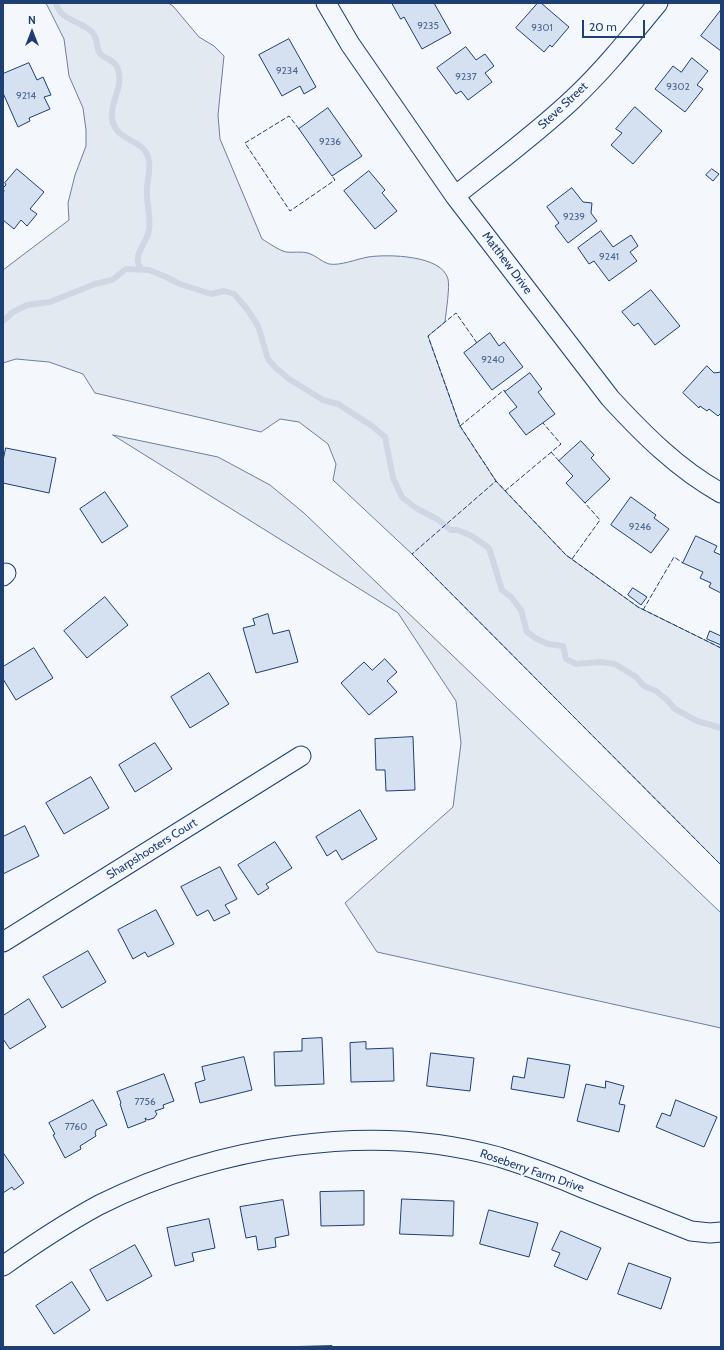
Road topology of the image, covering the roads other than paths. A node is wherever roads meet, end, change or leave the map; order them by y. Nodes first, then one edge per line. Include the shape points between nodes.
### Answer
1 (326, 3) edge
2 (658, 3) edge
3 (455, 196) junction
4 (721, 493) edge
5 (300, 756) dead end
6 (3, 942) edge
7 (721, 1232) edge
8 (3, 1266) edge

1 - 3 street, Matthew Drive via 350,44
2 - 3 street, Steve Street via 620,49 574,98 534,134
3 - 4 street, Matthew Drive via 610,398 636,427 671,459
5 - 6 street, Sharpshooters Court
7 - 8 street, Roseberry Farm Drive via 691,1230 545,1172 499,1157 462,1148 366,1140 303,1144 250,1152 199,1166 100,1205 53,1232

